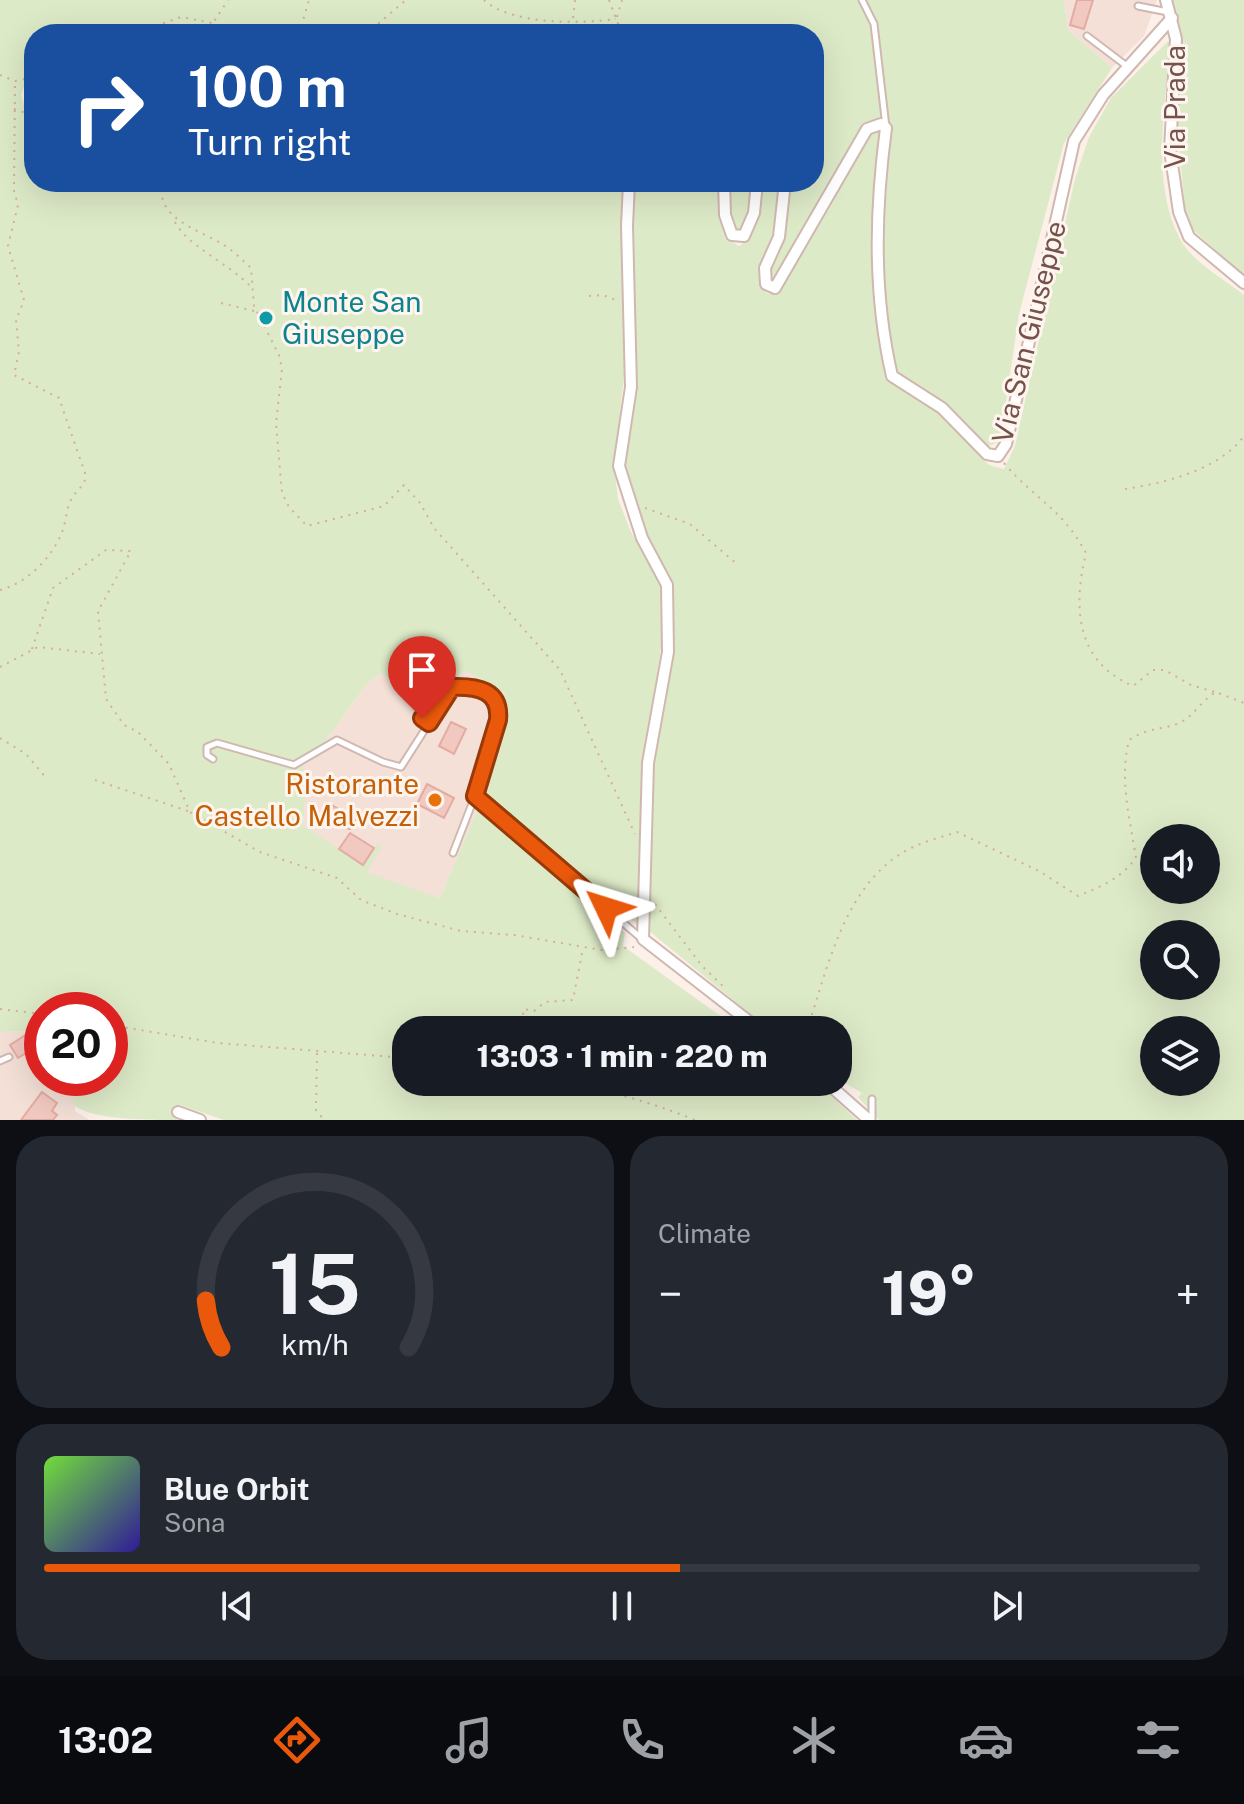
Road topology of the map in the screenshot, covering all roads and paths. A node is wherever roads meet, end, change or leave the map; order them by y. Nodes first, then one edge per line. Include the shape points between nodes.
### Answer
1 (228, 0) edge
2 (309, 0) edge
3 (406, 0) edge
4 (484, 0) edge
5 (575, 0) edge
6 (609, 0) edge
7 (622, 0) edge
8 (862, 0) edge
9 (1166, 0) edge
10 (1138, 6) dead end
11 (1171, 16) junction
12 (573, 19) junction
13 (616, 19) junction
14 (212, 23) joint
15 (161, 24) edge
16 (302, 24) edge
17 (378, 24) edge
18 (618, 24) edge
19 (1087, 36) dead end
20 (1128, 67) junction
21 (0, 75) edge
22 (24, 79) edge
23 (15, 81) junction
24 (14, 109) junction
25 (24, 112) edge
26 (886, 128) junction
27 (162, 192) edge
28 (629, 192) edge
29 (724, 192) edge
30 (756, 192) edge
31 (784, 192) edge
32 (174, 219) junction
33 (1244, 283) edge
34 (252, 288) junction
35 (589, 296) dead end
36 (221, 303) dead end
37 (256, 311) junction
38 (630, 312) junction
39 (1244, 436) edge
40 (1012, 473) dead end
41 (1125, 489) dead end
42 (632, 506) junction
43 (737, 564) dead end
44 (0, 590) edge
45 (32, 649) junction
46 (101, 654) junction
47 (0, 667) edge
48 (1216, 692) junction
49 (1244, 703) edge
50 (422, 718) dead end
51 (429, 723) junction
52 (0, 738) edge
53 (213, 759) dead end
54 (47, 779) dead end
55 (95, 780) dead end
56 (475, 796) junction
57 (190, 812) junction
58 (453, 853) dead end
59 (646, 859) junction
60 (647, 894) junction
61 (647, 942) junction
62 (584, 946) junction
63 (732, 994) dead end
64 (0, 1009) edge
65 (24, 1012) edge
66 (523, 1016) edge
67 (742, 1016) edge
68 (811, 1016) edge
69 (128, 1028) edge
70 (317, 1050) junction
71 (9, 1057) dead end
72 (392, 1057) edge
73 (0, 1061) edge
74 (630, 1096) edge
75 (842, 1096) edge
76 (872, 1099) dead end
77 (180, 1114) edge
78 (200, 1120) edge
79 (324, 1120) edge
80 (695, 1120) edge
81 (870, 1120) edge

1 - 14 path
2 - 16 path
3 - 17 path
4 - 12 path via 515,17
5 - 12 path
6 - 13 path
7 - 13 path
8 - 26 lane via 874,24
9 - 11 street, Via Prada
10 - 11 lane
11 - 20 street, Via San Giuseppe
11 - 33 street, Via Prada via 1176,48 1170,150 1179,212 1189,237
12 - 13 path
13 - 18 path
14 - 15 path via 181,17
19 - 20 lane
20 - 26 street, Via San Giuseppe via 1074,141 1004,451 998,456 987,454 942,408 892,376 877,257
21 - 23 path
22 - 23 path
23 - 24 path
24 - 25 path
24 - 44 path via 18,205 8,246 24,300 16,320 19,352 14,375 59,398 86,476 48,555 35,572
26 - 31 street via 881,124 867,129 775,288 766,284 765,268 779,237
27 - 32 path
28 - 38 street
29 - 30 street via 725,215 737,237 744,236 754,213
32 - 34 path via 181,232
32 - 34 path via 225,245 251,268
34 - 37 path
35 - 38 path via 619,301
36 - 37 path
37 - 59 path via 279,355 277,450 289,507 307,526 384,506 404,485 434,528 560,670
38 - 42 street via 631,387 619,466
39 - 41 path via 1229,455 1176,477
40 - 48 path via 1053,506 1086,553 1079,582 1081,634 1091,652 1118,680 1133,686 1153,670 1165,670
42 - 43 path via 683,520
42 - 59 street via 667,585 668,652 648,763
45 - 46 path
45 - 46 path via 53,588 106,550 131,551 98,611
45 - 47 path
46 - 57 path via 112,710 169,764
48 - 49 path
48 - 68 path via 1182,721 1146,728 1129,740 1125,803 1136,858 1122,875 1078,896 957,832 910,848 879,872 852,907
50 - 51 lane
51 - 53 lane via 401,767 337,740 294,765 217,743 207,747
51 - 56 lane via 452,687 474,686 495,696 498,720
52 - 54 path via 26,754
55 - 57 path
56 - 58 lane
56 - 61 lane
57 - 62 path via 260,852 337,878 361,900 397,914 461,931
59 - 60 street
60 - 61 street
60 - 63 path via 702,966
61 - 62 path via 602,950
61 - 67 street
62 - 66 path via 573,1000 545,1002 534,1011 524,1009
64 - 65 path
69 - 70 path via 218,1043
70 - 72 path
70 - 79 path via 316,1110
71 - 73 lane
74 - 80 path
75 - 81 street
76 - 81 lane
77 - 78 street

